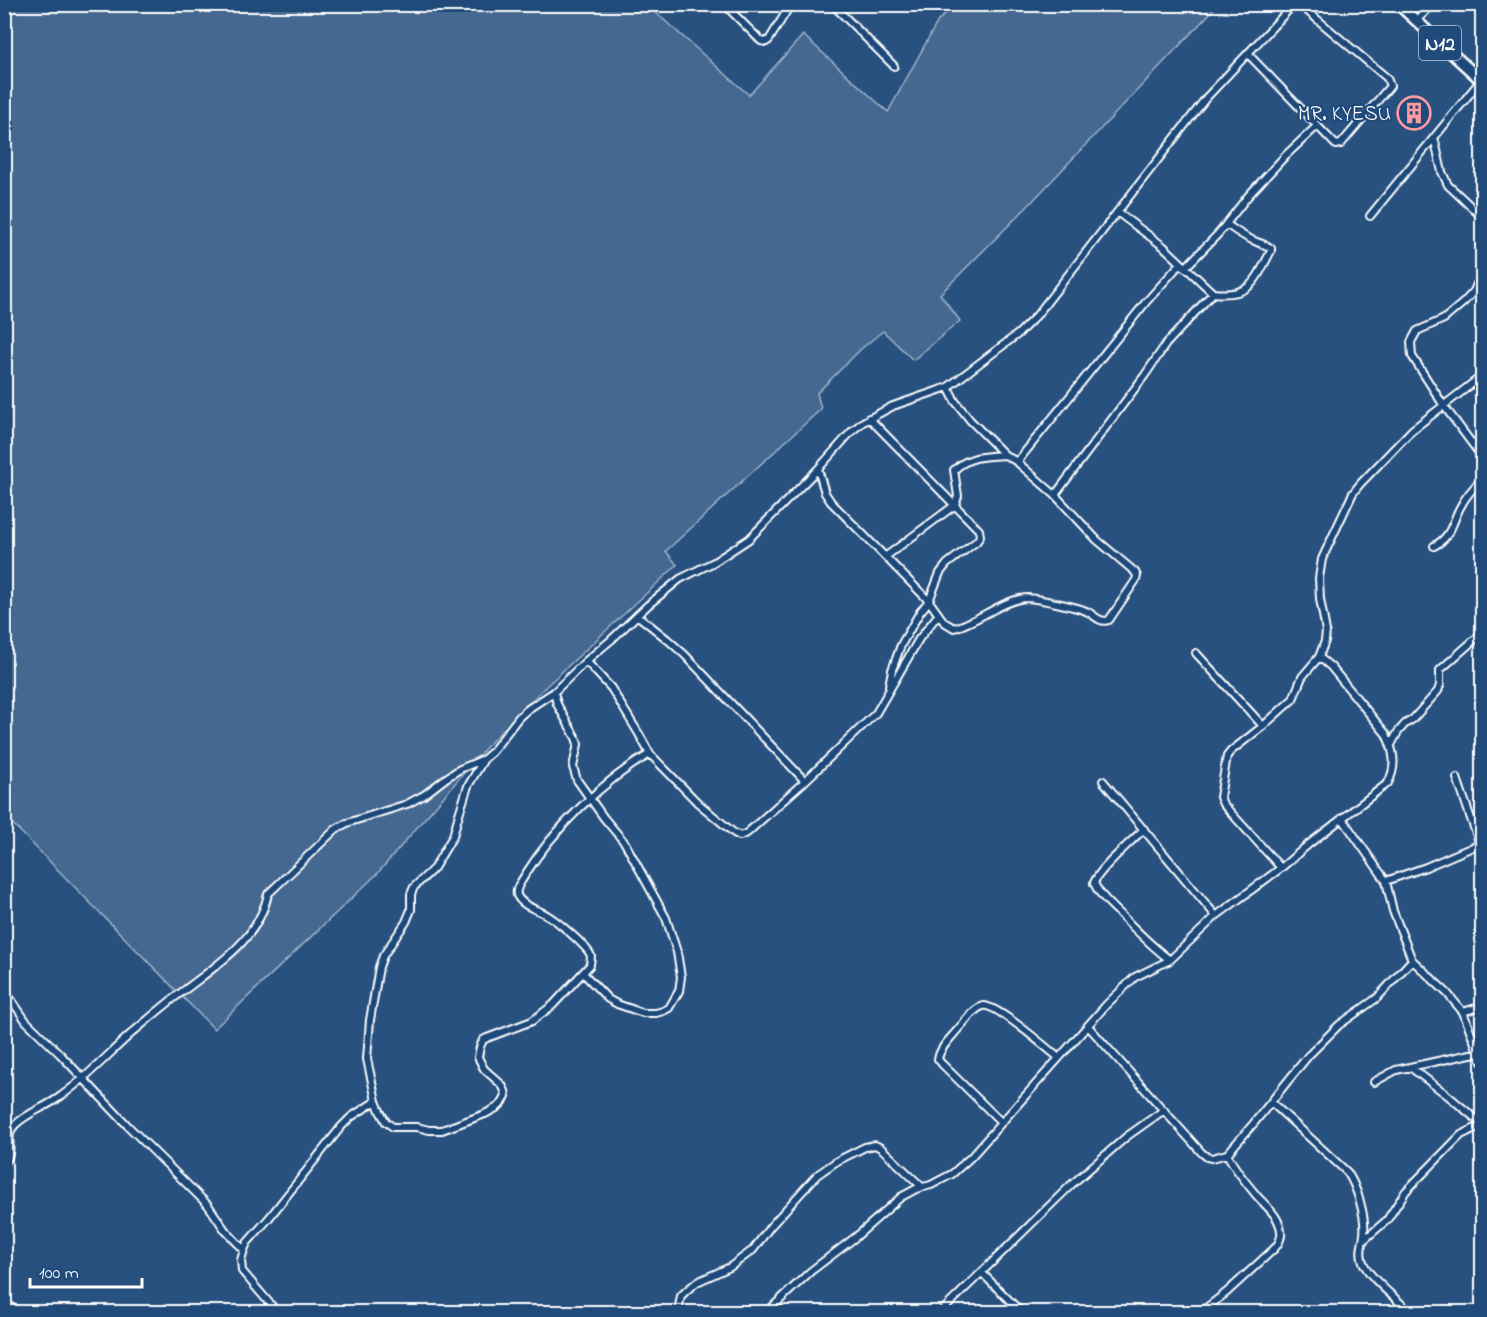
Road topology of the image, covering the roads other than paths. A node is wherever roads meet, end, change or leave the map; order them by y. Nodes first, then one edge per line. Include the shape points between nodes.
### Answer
1 (724, 4) edge
2 (791, 4) edge
3 (832, 4) edge
4 (1294, 4) edge
5 (1299, 4) edge
6 (1398, 4) edge
7 (1433, 4) edge
8 (1416, 21) junction
9 (1248, 54) junction
10 (894, 66) dead end
11 (1482, 80) edge
12 (1317, 126) junction
13 (1434, 137) junction
14 (1117, 212) junction
15 (1370, 216) dead end
16 (1482, 217) edge
17 (1226, 224) junction
18 (1183, 265) junction
19 (1482, 273) edge
20 (1213, 293) junction
21 (1482, 376) edge
22 (948, 387) junction
23 (1444, 406) junction
24 (870, 417) junction
25 (1005, 455) junction
26 (1482, 457) edge
27 (1017, 462) junction
28 (818, 469) junction
29 (1482, 478) edge
30 (1055, 495) junction
31 (955, 506) junction
32 (1434, 546) dead end
33 (885, 557) junction
34 (929, 601) junction
35 (637, 615) junction
36 (938, 615) junction
37 (1482, 633) edge
38 (1196, 653) dead end
39 (1319, 657) junction
40 (586, 661) junction
41 (554, 692) junction
42 (888, 692) junction
43 (1263, 726) junction
44 (1391, 745) junction
45 (650, 754) junction
46 (484, 759) junction
47 (1457, 778) dead end
48 (805, 781) junction
49 (1103, 781) dead end
50 (591, 799) junction
51 (1342, 818) junction
52 (1144, 830) junction
53 (1481, 846) edge
54 (1281, 868) junction
55 (1386, 881) junction
56 (1216, 916) junction
57 (1170, 960) junction
58 (1412, 960) junction
59 (583, 973) junction
60 (4, 989) edge
61 (1482, 1006) edge
62 (1464, 1012) junction
63 (1088, 1026) junction
64 (1480, 1052) junction
65 (1059, 1058) junction
66 (1482, 1062) edge
67 (1410, 1067) junction
68 (83, 1078) junction
69 (1374, 1082) dead end
70 (376, 1101) junction
71 (1271, 1102) junction
72 (1164, 1110) junction
73 (1001, 1122) junction
74 (1482, 1125) edge
75 (1227, 1154) junction
76 (4, 1163) edge
77 (922, 1187) junction
78 (1363, 1240) junction
79 (243, 1250) junction
80 (982, 1273) junction
81 (4, 1299) edge
82 (15, 1312) edge
83 (277, 1312) edge
84 (681, 1312) edge
85 (767, 1312) edge
86 (941, 1312) edge
87 (1021, 1312) edge
88 (1201, 1312) edge
89 (1410, 1312) edge

1 - 2 street via 766,42
3 - 10 street
4 - 9 street
5 - 12 street via 1390,83 1341,144 1336,145
6 - 8 highway, N12
7 - 8 street
8 - 11 highway, N12
9 - 12 street
9 - 14 street via 1206,98
11 - 13 street
12 - 17 street
13 - 15 street
13 - 16 street via 1448,185
14 - 18 street
14 - 22 street via 1037,315
17 - 18 street
17 - 20 street via 1271,251 1254,284 1242,291
18 - 20 street
18 - 27 street via 1146,302
19 - 23 street via 1464,302 1444,320 1417,331 1411,342 1412,356
20 - 30 street via 1166,345
21 - 23 street
22 - 24 street
22 - 25 street via 970,420
23 - 26 street
23 - 39 street via 1412,430 1353,493 1322,559 1318,578 1326,631
24 - 28 street
24 - 31 street
25 - 27 street
25 - 31 street via 977,456 958,465 954,470 958,496
27 - 30 street
28 - 33 street via 831,502
28 - 35 street via 749,538 680,579
29 - 32 street via 1462,503 1452,528
30 - 36 street via 1096,540 1137,576 1109,620 1099,620 1088,611 1029,598 1015,600 954,627
31 - 33 street
31 - 34 street via 979,530 980,536 947,564
33 - 34 street
34 - 36 street
34 - 42 street via 901,645
35 - 40 street
35 - 48 street via 685,655
36 - 42 street
37 - 44 street via 1440,670 1438,691 1398,732
38 - 43 street
39 - 43 street via 1302,677 1293,699
39 - 44 street via 1386,734
40 - 41 street
40 - 45 street via 611,688
41 - 46 street via 519,717
41 - 50 street via 578,744 574,774
42 - 48 street via 876,713
43 - 54 street via 1227,756 1220,797 1228,811
44 - 51 street via 1394,772 1388,783
45 - 48 street via 698,803 740,836
45 - 50 street
46 - 68 street via 407,804 336,829 268,894 261,918 237,948
46 - 70 street via 468,786 453,836 434,868 414,887 409,916 379,967 368,1059
47 - 53 street
49 - 52 street
50 - 59 street via 555,835 516,893 586,949 591,957
50 - 59 street via 625,843 666,918 681,977 679,991 669,1008 643,1013 608,999
51 - 54 street
51 - 55 street
52 - 56 street
52 - 57 street via 1094,883 1140,935
53 - 55 street
54 - 56 street
55 - 58 street
56 - 57 street
57 - 63 street via 1135,977
58 - 62 street
58 - 71 street via 1377,998 1339,1025 1316,1048
59 - 70 street via 532,1021 483,1040 480,1063 505,1091 498,1107 442,1130 429,1130 393,1127 386,1122
60 - 68 street via 26,1021
61 - 62 street
62 - 64 street
63 - 65 street
63 - 72 street
64 - 66 street
64 - 67 street
65 - 73 street
65 - 73 street via 989,1006 974,1012 938,1059
67 - 69 street
67 - 74 street
68 - 76 street via 15,1126 10,1132 9,1159
68 - 79 street via 208,1205
70 - 79 street via 340,1127
71 - 75 street
71 - 78 street via 1352,1179 1362,1206
72 - 75 street via 1207,1157
72 - 80 street via 1071,1185
73 - 77 street via 952,1174
74 - 78 street via 1461,1135 1406,1191 1387,1220
75 - 88 street via 1234,1168 1274,1214 1282,1233 1275,1248
77 - 84 street via 875,1145 837,1161 817,1175 753,1250 686,1291 681,1296
77 - 85 street via 901,1197
78 - 89 street via 1362,1260 1367,1271
79 - 83 street via 242,1271
80 - 86 street
80 - 87 street
81 - 82 street

